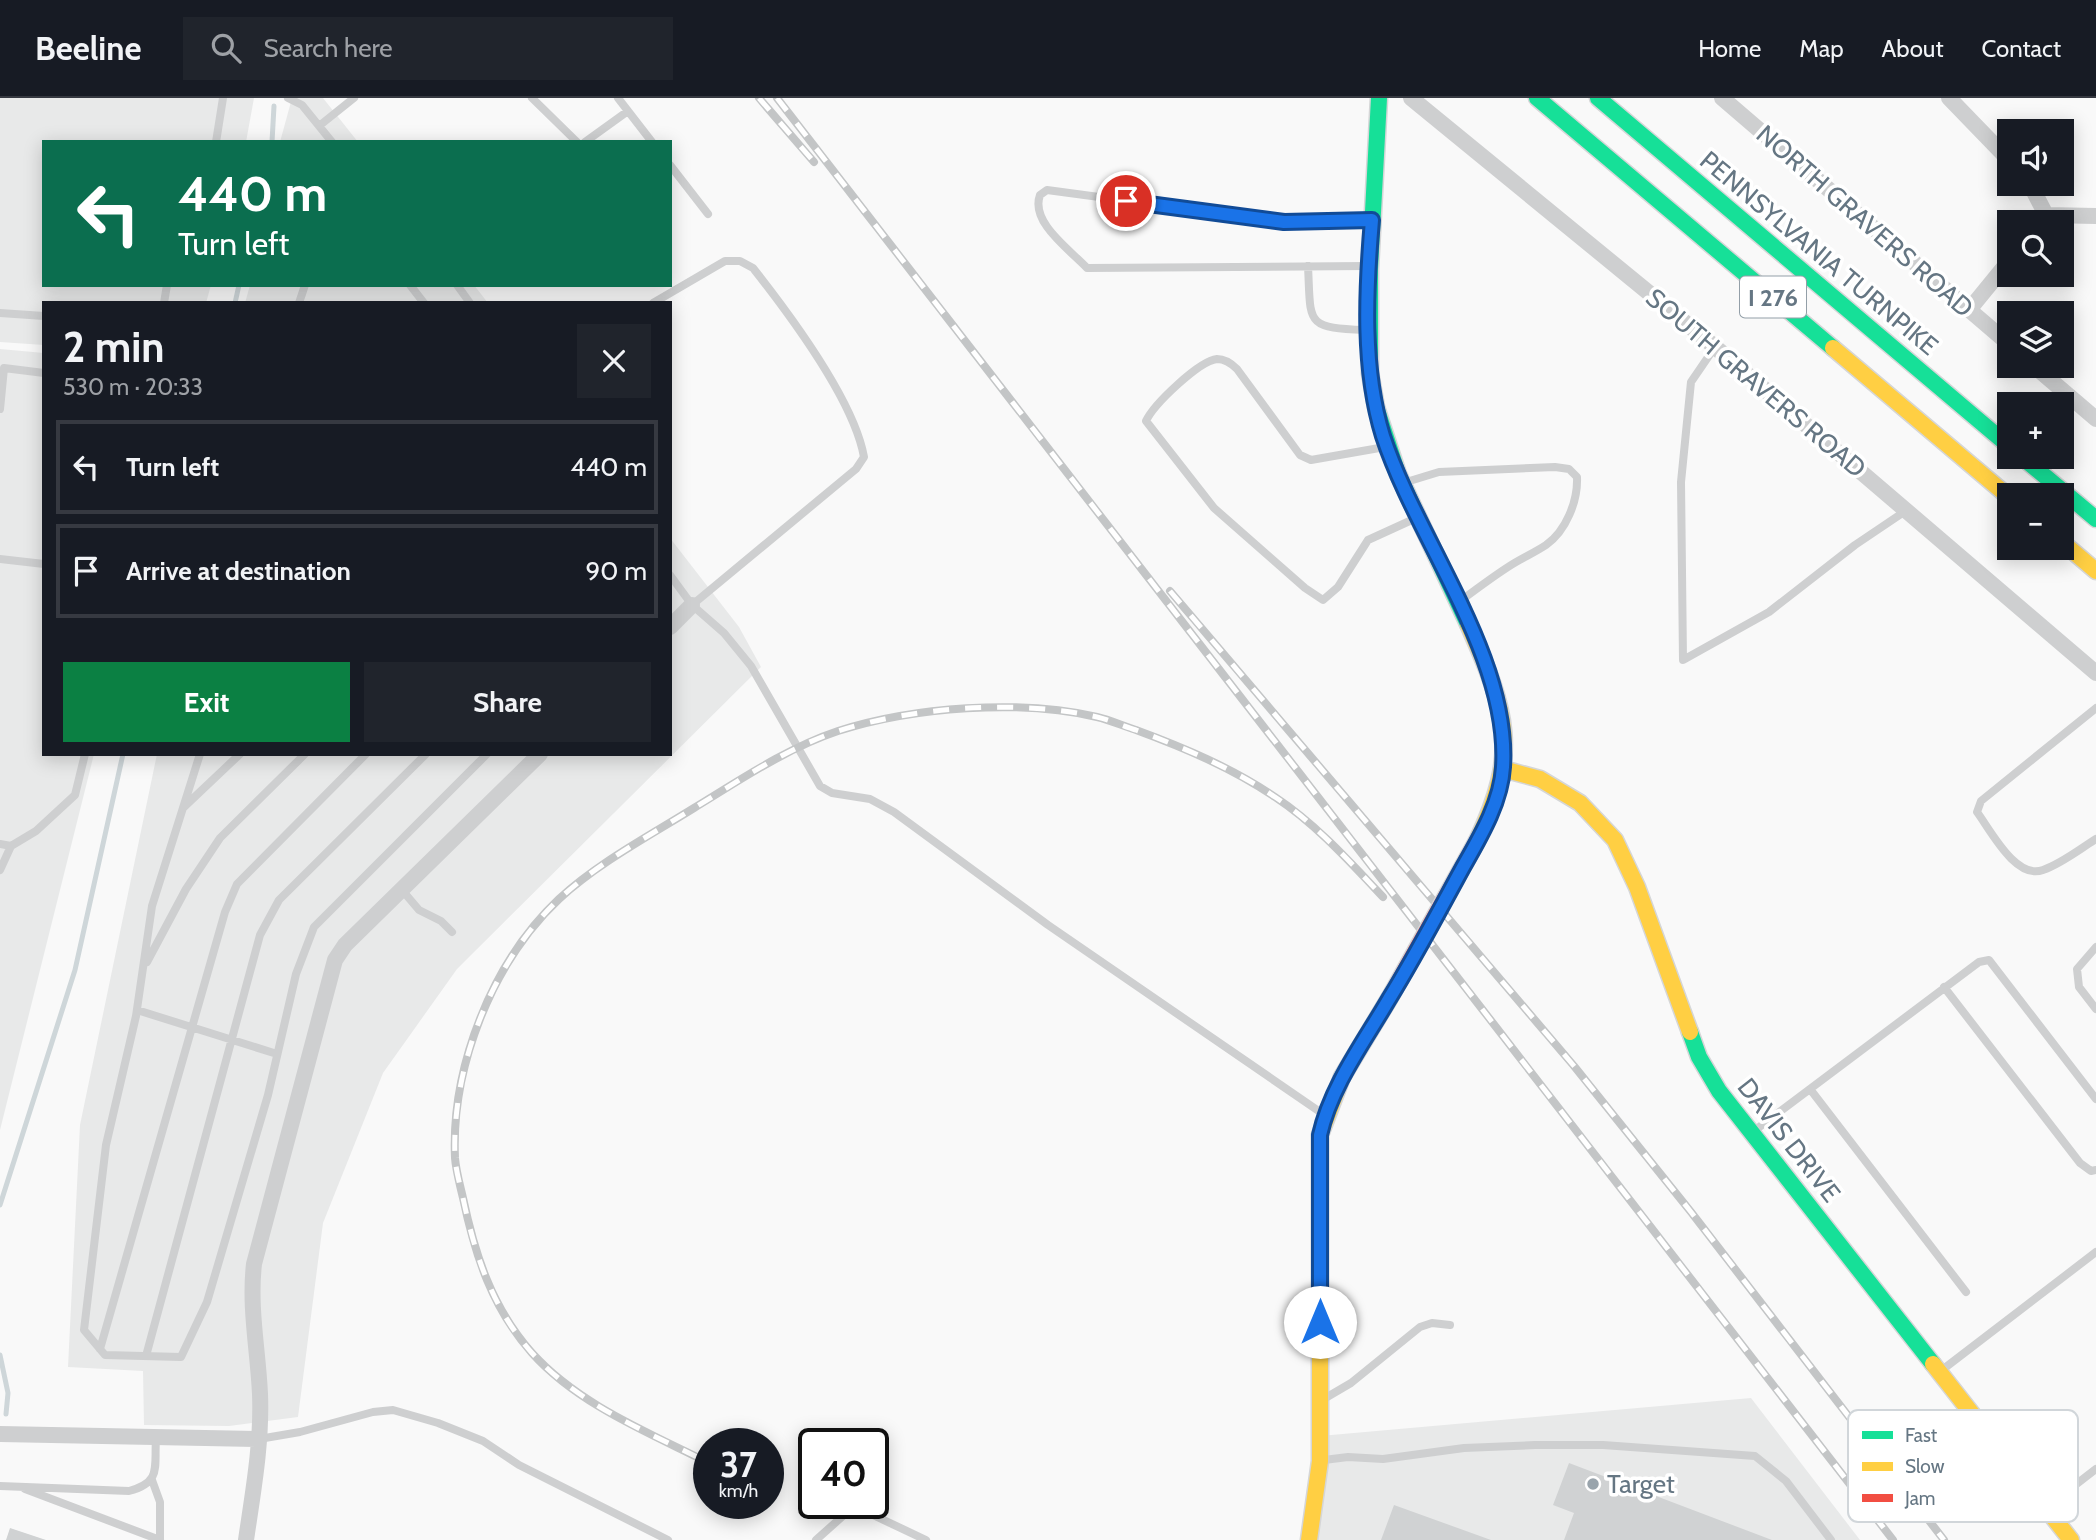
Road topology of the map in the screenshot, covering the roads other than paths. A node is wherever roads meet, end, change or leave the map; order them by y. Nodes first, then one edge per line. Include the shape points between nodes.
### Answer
1 (223, 98) edge
2 (288, 98) edge
3 (354, 98) edge
4 (532, 98) edge
5 (618, 98) edge
6 (1380, 98) edge
7 (1411, 98) edge
8 (1537, 98) edge
9 (1598, 98) edge
10 (1722, 98) edge
11 (1949, 98) edge
12 (628, 111) junction
13 (319, 126) junction
14 (216, 140) edge
15 (330, 140) edge
16 (575, 140) edge
17 (588, 140) edge
18 (650, 140) edge
19 (1997, 148) edge
20 (672, 168) edge
21 (708, 214) dead end
22 (2096, 216) edge
23 (2074, 217) edge
24 (1372, 220) junction
25 (1308, 266) junction
26 (1370, 266) junction
27 (1997, 276) edge
28 (656, 301) edge
29 (1969, 310) junction
30 (0, 313) edge
31 (42, 316) edge
32 (1369, 331) junction
33 (1997, 334) edge
34 (1715, 347) junction
35 (42, 373) edge
36 (2048, 378) edge
37 (0, 409) edge
38 (2096, 419) edge
39 (1997, 436) edge
40 (1388, 446) junction
41 (2036, 469) edge
42 (1403, 483) junction
43 (1997, 487) edge
44 (1907, 510) junction
45 (1418, 517) junction
46 (2096, 519) edge
47 (2074, 552) edge
48 (0, 559) edge
49 (42, 564) edge
50 (2096, 571) edge
51 (672, 578) edge
52 (1458, 601) junction
53 (692, 605) junction
54 (672, 625) edge
55 (2096, 673) edge
56 (2096, 708) edge
57 (85, 756) edge
58 (199, 756) edge
59 (238, 756) edge
60 (303, 756) edge
61 (364, 756) edge
62 (424, 756) edge
63 (485, 756) edge
64 (538, 756) edge
65 (1503, 769) junction
66 (182, 810) junction
67 (2096, 839) edge
68 (0, 844) edge
69 (11, 846) junction
70 (0, 870) edge
71 (402, 890) junction
72 (452, 932) dead end
73 (2096, 947) edge
74 (145, 966) junction
75 (1944, 987) junction
76 (2096, 1009) edge
77 (137, 1010) junction
78 (194, 1028) junction
79 (232, 1040) junction
80 (277, 1054) junction
81 (1810, 1089) junction
82 (2096, 1099) edge
83 (1325, 1115) junction
84 (1752, 1133) junction
85 (2096, 1170) edge
86 (2096, 1252) edge
87 (1966, 1292) dead end
88 (1450, 1325) dead end
89 (100, 1349) junction
90 (146, 1356) junction
91 (1939, 1372) junction
92 (1320, 1402) junction
93 (1969, 1410) edge
94 (0, 1434) edge
95 (156, 1437) junction
96 (259, 1439) junction
97 (1320, 1461) junction
98 (2096, 1469) edge
99 (152, 1480) junction
100 (2078, 1483) edge
101 (0, 1486) edge
102 (19, 1487) junction
103 (2057, 1522) edge
104 (160, 1540) edge
105 (246, 1540) edge
106 (668, 1540) edge
107 (816, 1540) edge
108 (926, 1540) edge
109 (1310, 1540) edge
110 (1830, 1540) edge
111 (2071, 1540) edge

1 - 14 lane
2 - 13 lane via 302,105
3 - 13 lane
4 - 16 lane
5 - 12 lane
6 - 24 main road
7 - 34 street, SOUTH GRAVERS ROAD
8 - 43 main road, I 276
9 - 39 main road, PENNSYLVANIA TURNPIKE / I 276
10 - 29 street, NORTH GRAVERS ROAD
11 - 19 street
12 - 17 lane
12 - 18 lane
13 - 15 lane
20 - 21 lane
22 - 23 street
24 - 25 lane via 1284,222 1047,190 1036,205 1040,218 1087,268
24 - 26 main road
25 - 26 lane
25 - 32 lane via 1311,315 1317,324
26 - 32 main road
27 - 29 street
28 - 53 lane via 725,261 740,261 753,268 845,405 860,435 864,457 856,469
29 - 33 street, NORTH GRAVERS ROAD
30 - 31 lane
32 - 40 main road via 1370,373
34 - 44 street, SOUTH GRAVERS ROAD
34 - 44 lane via 1691,382 1681,482 1683,660 1769,612
35 - 37 lane via 4,368
36 - 38 street
40 - 42 main road
40 - 45 lane via 1311,460 1300,455 1237,369 1219,359 1169,391 1146,421 1214,508 1323,600 1338,587 1367,540
41 - 46 main road
42 - 45 main road
42 - 52 lane via 1439,472 1555,467 1569,469 1577,477 1566,523 1548,544
44 - 55 street, SOUTH GRAVERS ROAD
45 - 52 main road
47 - 50 main road
48 - 49 lane
51 - 53 lane
52 - 65 main road via 1500,709
53 - 54 street
53 - 83 lane via 724,633 751,666 820,786 832,793 870,799 894,812 1048,925
56 - 67 lane via 1981,801 1977,812 2017,867 2033,872
57 - 69 lane via 75,795 36,831
58 - 66 lane
59 - 66 lane
60 - 74 lane via 220,838 186,889
61 - 78 lane via 237,884
62 - 79 lane via 275,907 260,935
63 - 80 lane via 314,927 296,974
64 - 71 street
65 - 83 main road, bridge via 1477,841
65 - 84 main road, DAVIS DRIVE via 1541,779 1580,803 1615,841 1637,887 1699,1057
66 - 74 lane via 152,906
68 - 69 lane
69 - 70 lane
71 - 72 lane via 419,910
71 - 96 street via 335,960 254,1264 251,1302 260,1393
73 - 76 lane via 2077,968 2079,987
74 - 77 lane
75 - 81 lane
75 - 82 lane via 1989,960
75 - 85 lane via 2080,1163
77 - 78 lane
77 - 89 lane via 106,1145 86,1300 84,1330
78 - 79 lane
78 - 89 lane
79 - 80 lane
79 - 90 lane
80 - 90 lane via 207,1302 180,1357
81 - 84 lane
81 - 87 lane
83 - 92 main road via 1320,1135
84 - 91 main road, DAVIS DRIVE
86 - 91 lane
88 - 92 lane via 1420,1327
89 - 90 lane via 105,1355
91 - 93 main road, DAVIS DRIVE
92 - 97 main road
94 - 95 street
95 - 96 street
95 - 99 lane
96 - 105 street
96 - 106 lane via 393,1410 483,1441 519,1465
97 - 109 main road
97 - 110 lane via 1535,1445 1755,1456 1786,1482
98 - 100 lane
99 - 102 lane via 129,1491
99 - 104 lane via 160,1502
101 - 102 lane
102 - 104 lane
103 - 111 main road, DAVIS DRIVE
107 - 108 lane via 854,1506

